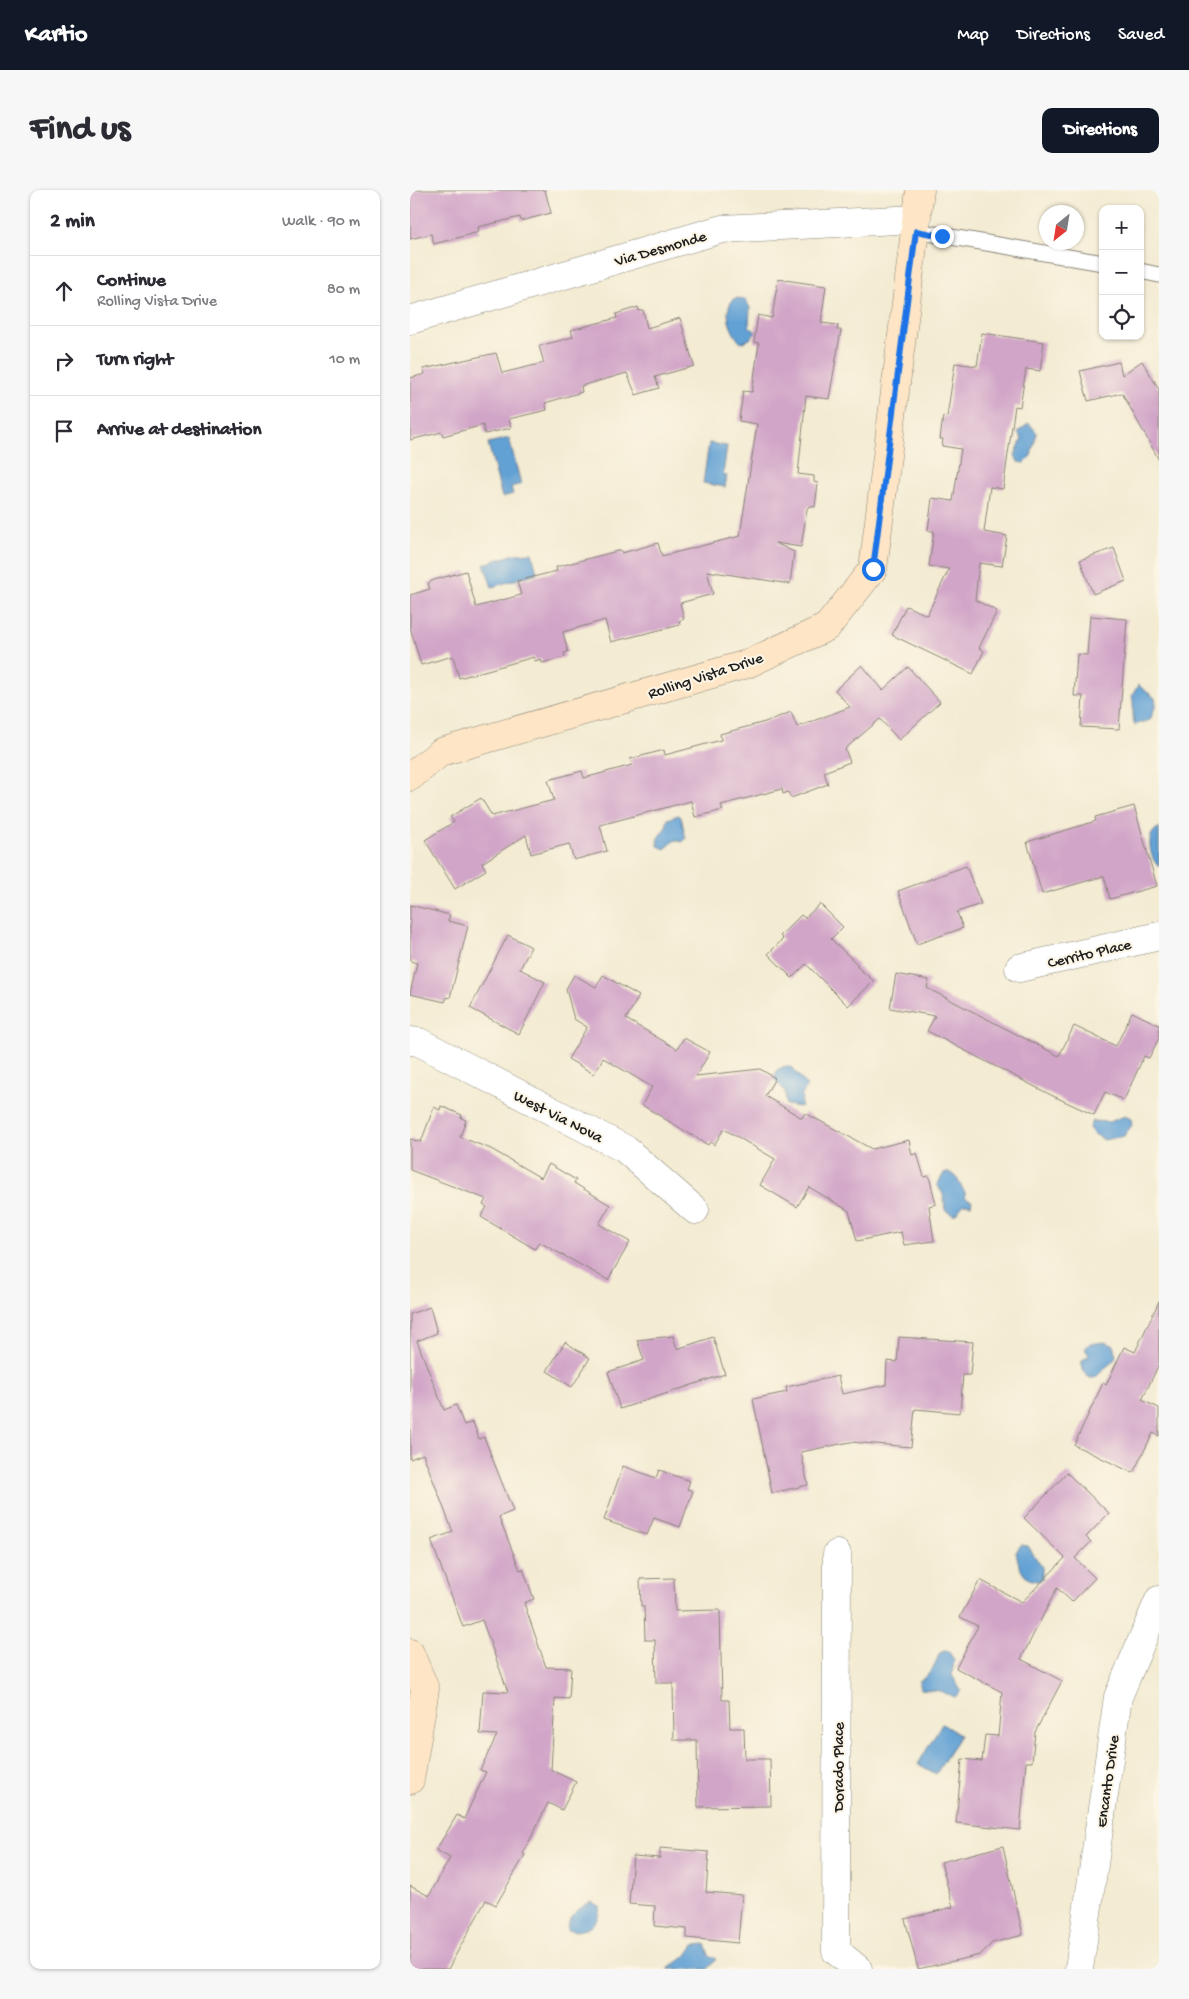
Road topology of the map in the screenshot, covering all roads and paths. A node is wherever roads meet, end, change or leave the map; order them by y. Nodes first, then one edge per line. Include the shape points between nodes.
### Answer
1 (920, 190) edge
2 (917, 225) junction
3 (1099, 262) edge
4 (1144, 272) edge
5 (1159, 275) edge
6 (410, 320) edge
7 (410, 777) edge
8 (1159, 936) edge
9 (1019, 968) dead end
10 (410, 1040) edge
11 (695, 1210) dead end
12 (837, 1554) dead end
13 (1159, 1600) edge
14 (410, 1653) edge
15 (410, 1780) edge
16 (858, 1969) edge
17 (1078, 1969) edge

1 - 2 street, Rolling Vista Drive
2 - 3 lane
2 - 6 street, Via Desmonde via 722,229
2 - 7 street, Rolling Vista Drive via 873,569 826,626 747,664 441,752
4 - 5 lane
8 - 9 street, Cerrito Place
10 - 11 street, West Via Nova via 625,1149
12 - 16 street, Dorado Place via 836,1951
13 - 17 street, Encanto Drive via 1118,1697
14 - 15 street via 425,1689

